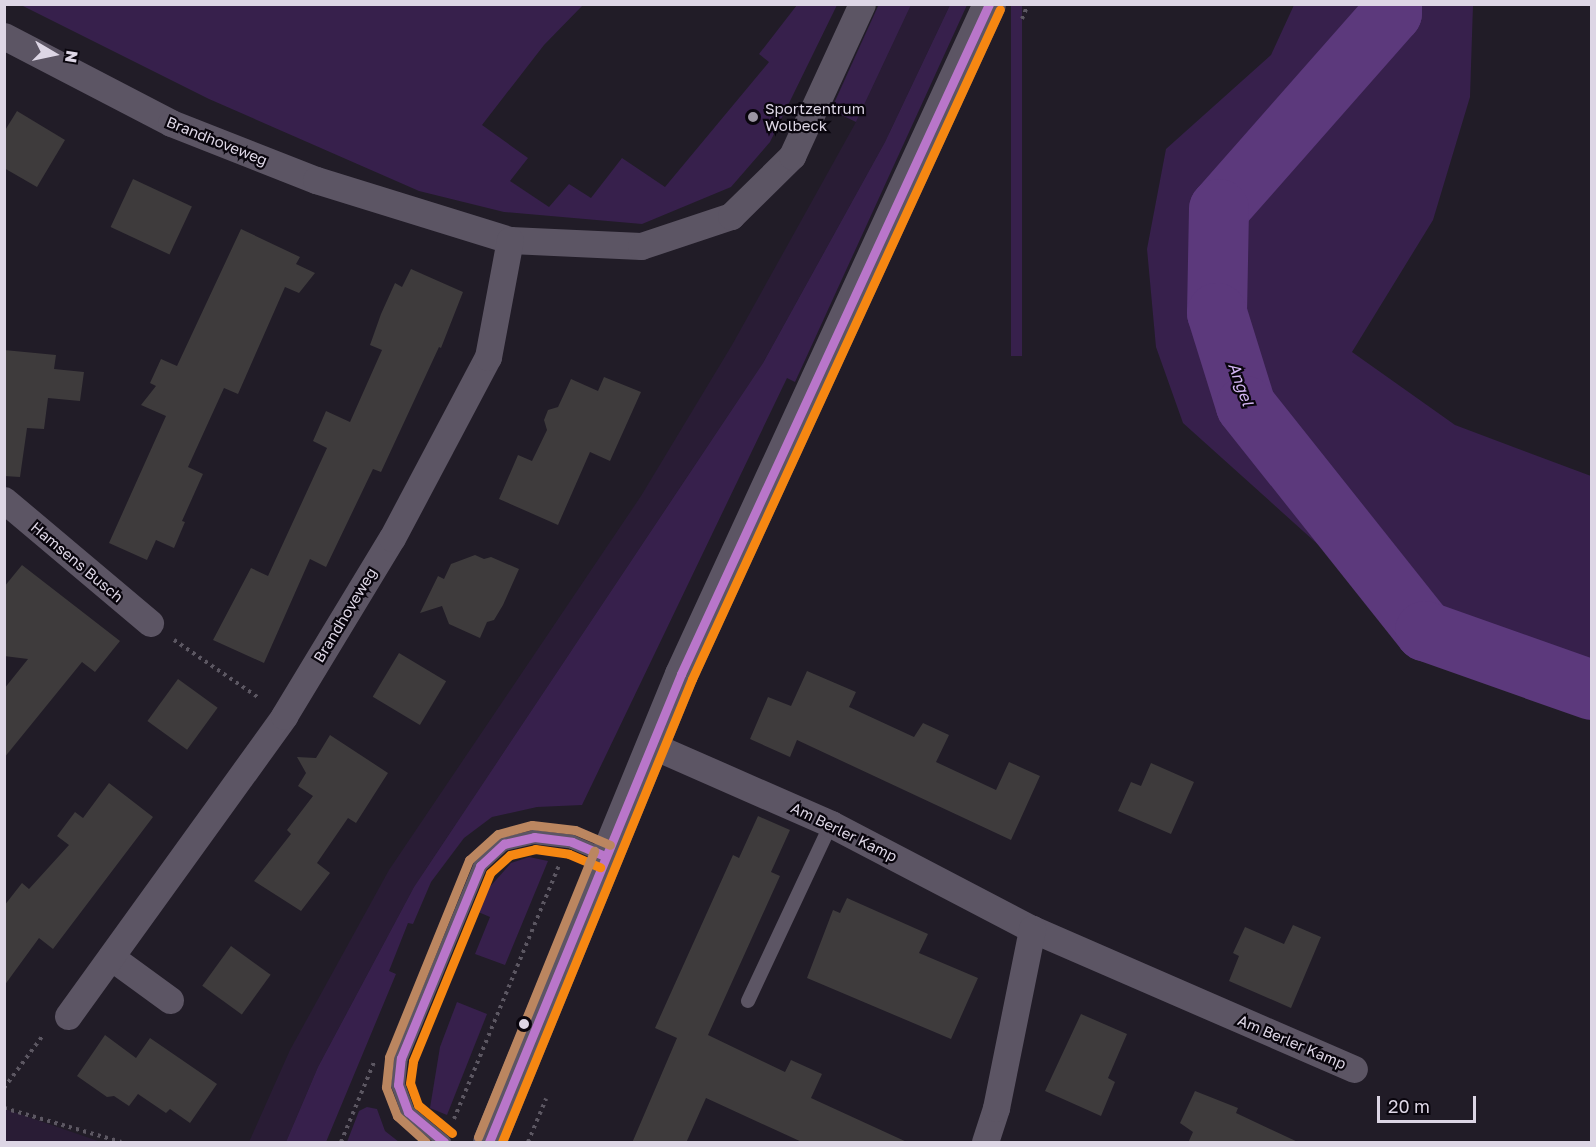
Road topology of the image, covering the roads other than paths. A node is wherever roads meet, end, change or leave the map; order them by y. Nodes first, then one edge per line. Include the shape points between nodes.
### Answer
1 (862, 4) edge
2 (989, 4) edge
3 (4, 36) edge
4 (510, 240) junction
5 (4, 500) edge
6 (150, 623) road end
7 (651, 745) junction
8 (831, 824) junction
9 (605, 856) junction
10 (1032, 929) junction
11 (111, 957) junction
12 (170, 1000) dead end
13 (748, 1001) dead end
14 (68, 1016) road end
15 (1354, 1069) dead end
16 (444, 1143) edge
17 (489, 1143) edge
18 (985, 1143) edge

1 - 4 street, Brandhoveweg via 792,156 731,216 641,246
2 - 7 street
3 - 4 street, Brandhoveweg via 162,118 243,152 327,183
4 - 11 street, Brandhoveweg via 488,357 392,538 284,716
5 - 6 street, Hamsens Busch
7 - 8 street, Am Berler Kamp
7 - 9 street
8 - 10 street, Am Berler Kamp
8 - 13 lane
9 - 16 lane via 572,842 534,837 504,844 480,866 401,1058 398,1085 408,1112
9 - 17 street
10 - 15 street, Am Berler Kamp
10 - 18 street via 996,1108
11 - 12 street
11 - 14 street, Brandhoveweg

